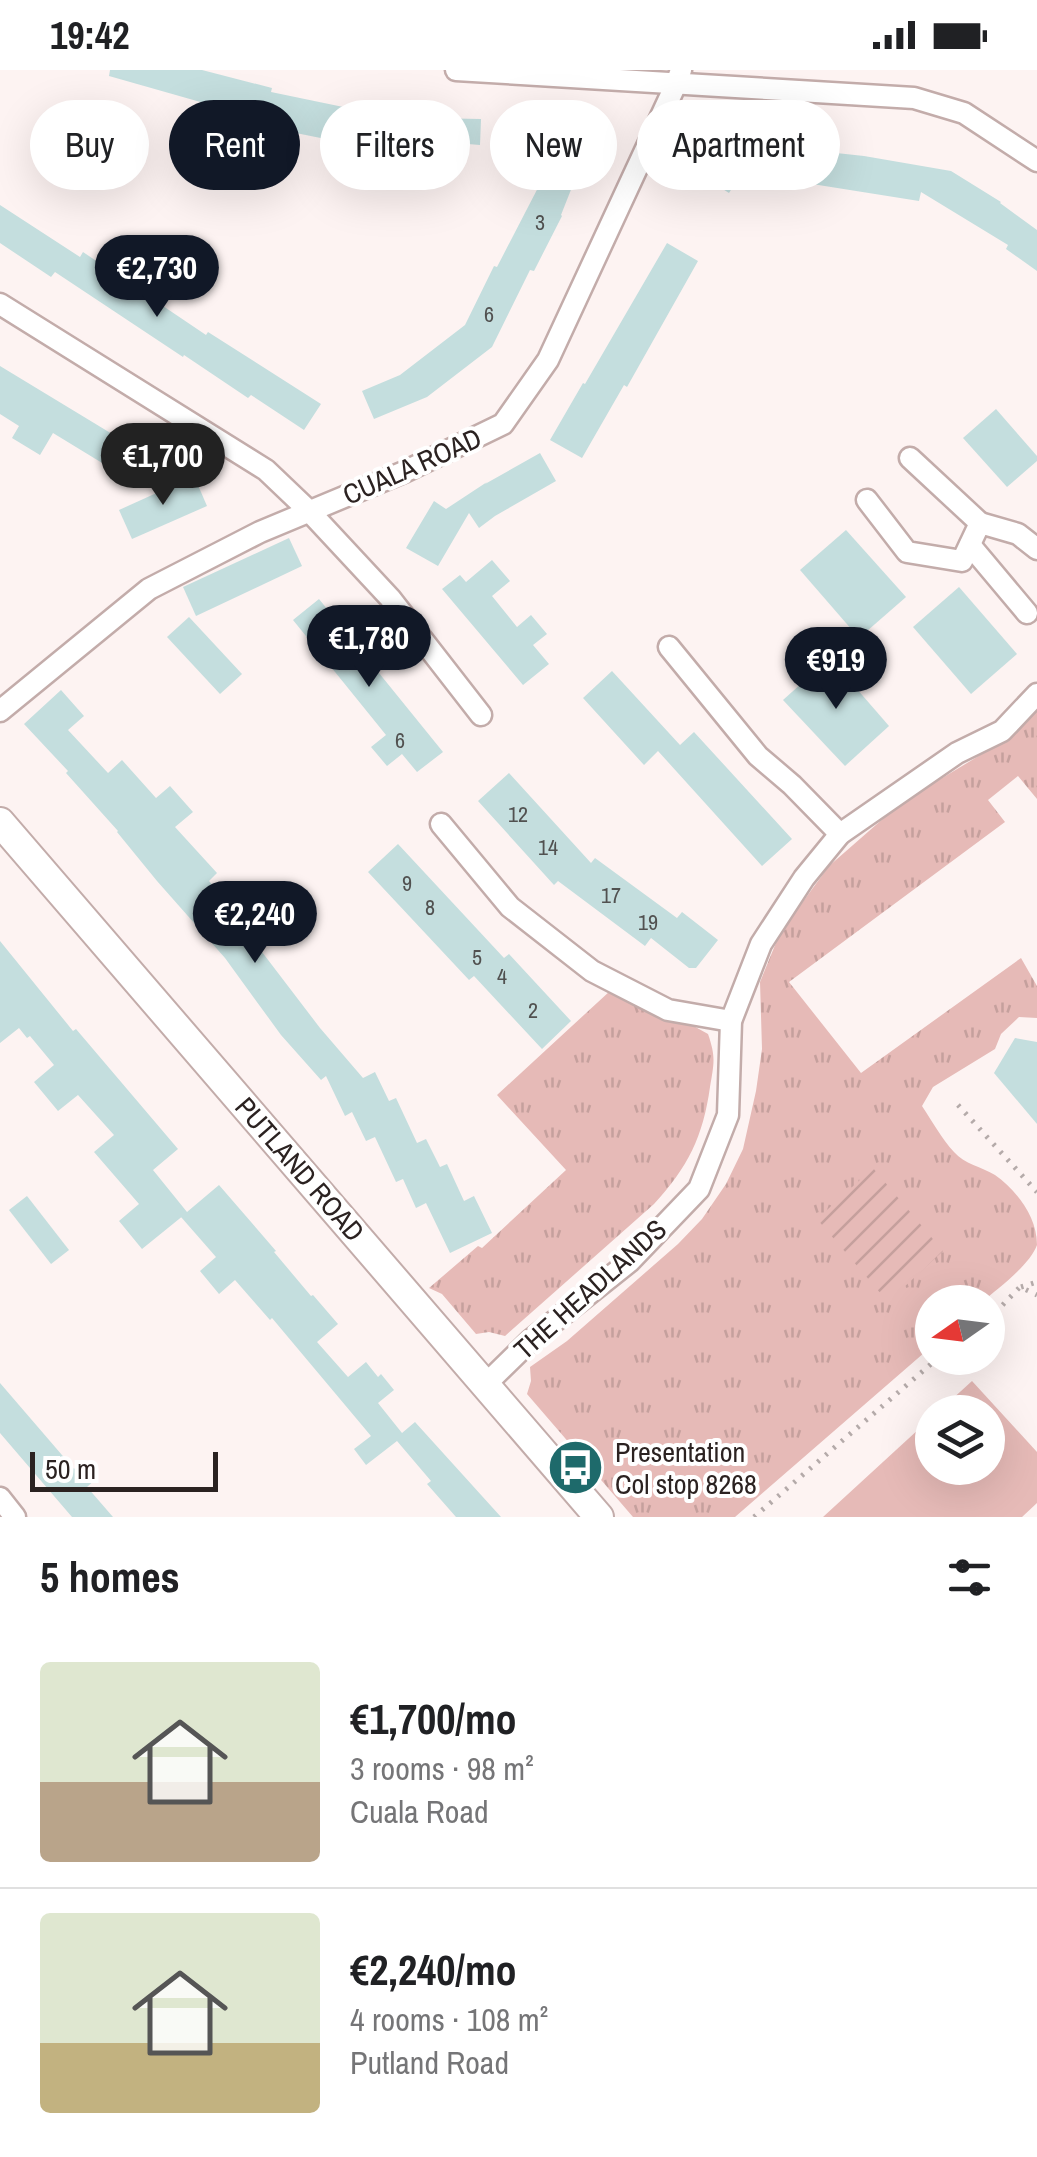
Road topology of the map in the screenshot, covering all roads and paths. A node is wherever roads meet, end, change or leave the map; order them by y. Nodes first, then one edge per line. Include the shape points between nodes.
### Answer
1 (456, 70) edge
2 (678, 77) edge
3 (1037, 161) edge
4 (0, 304) edge
5 (910, 458) dead end
6 (867, 500) dead end
7 (309, 511) junction
8 (980, 523) junction
9 (970, 545) junction
10 (1037, 549) edge
11 (1028, 613) dead end
12 (669, 647) dead end
13 (1037, 694) edge
14 (0, 712) edge
15 (481, 715) dead end
16 (0, 822) edge
17 (441, 824) dead end
18 (840, 834) junction
19 (731, 1021) junction
20 (958, 1105) dead end
21 (1037, 1192) edge
22 (1037, 1282) edge
23 (1020, 1287) junction
24 (1037, 1295) edge
25 (1005, 1302) edge
26 (918, 1375) edge
27 (485, 1384) junction
28 (0, 1498) edge
29 (15, 1517) edge
30 (599, 1517) edge
31 (754, 1517) edge

1 - 2 street
2 - 3 street via 914,98 964,113
2 - 7 street, CUALA ROAD via 548,360 503,424
4 - 7 street via 266,470
5 - 8 street
6 - 9 street via 907,552 962,561
7 - 14 street, CUALA ROAD via 149,589
7 - 15 street via 390,598
8 - 9 street
8 - 10 street via 1018,534
9 - 11 street
12 - 18 street via 758,756
13 - 18 street, THE HEADLANDS via 1002,731 957,753
16 - 27 main road, PUTLAND ROAD
17 - 19 street via 510,907 592,970 668,1010
18 - 19 street, THE HEADLANDS via 761,944
19 - 27 street, THE HEADLANDS via 728,1114 699,1189 628,1262
20 - 21 path
22 - 23 path
23 - 24 path
23 - 25 path
26 - 31 path
27 - 30 main road, PUTLAND ROAD
28 - 29 street

